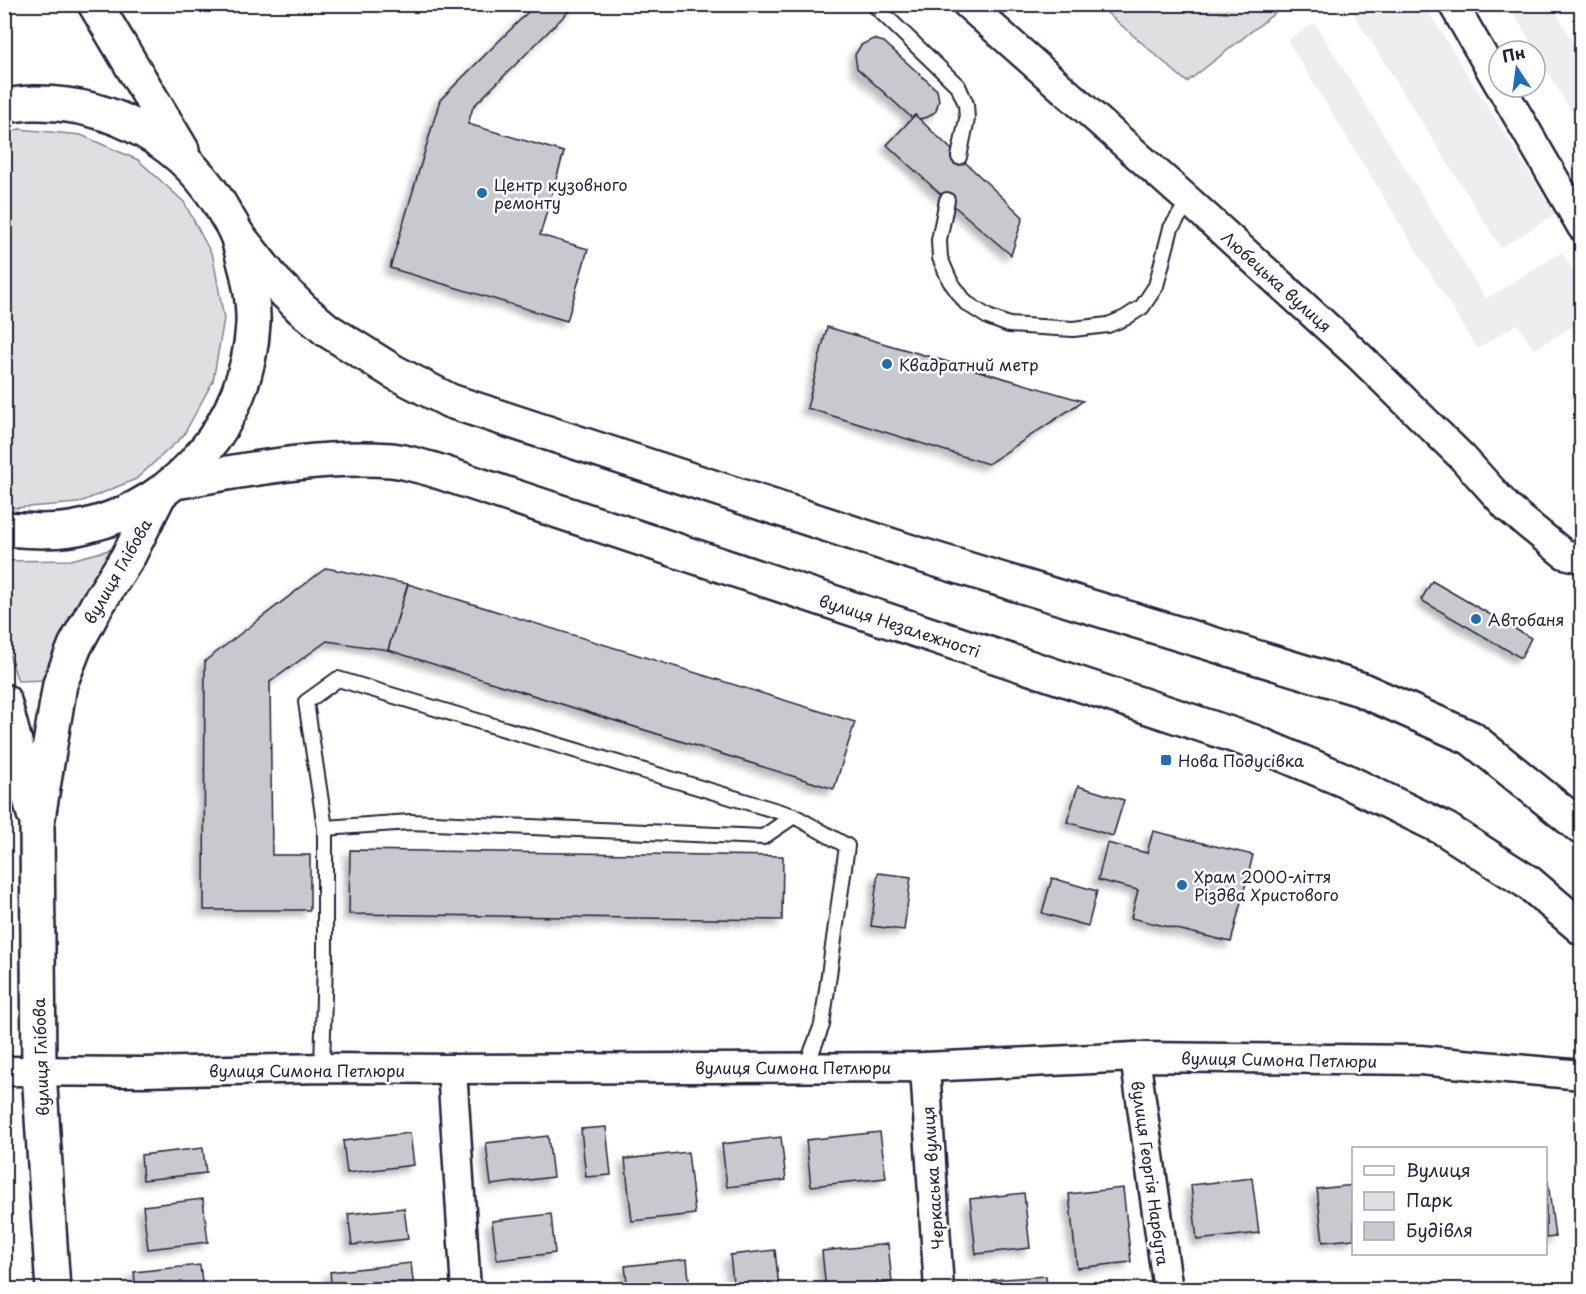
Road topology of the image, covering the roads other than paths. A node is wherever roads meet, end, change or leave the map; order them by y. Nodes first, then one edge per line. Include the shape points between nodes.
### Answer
1 (95, 4) edge
2 (873, 4) edge
3 (967, 4) edge
4 (1453, 4) edge
5 (1487, 63) edge
6 (1508, 99) edge
7 (4, 106) edge
8 (959, 157) dead end
9 (192, 167) junction
10 (947, 200) dead end
11 (1189, 201) junction
12 (1581, 227) edge
13 (236, 233) junction
14 (168, 488) junction
15 (4, 529) edge
16 (1581, 558) edge
17 (4, 701) edge
18 (794, 816) junction
19 (37, 824) junction
20 (325, 828) junction
21 (1581, 828) edge
22 (1581, 928) edge
23 (1135, 1057) junction
24 (925, 1066) junction
25 (806, 1067) junction
26 (322, 1068) junction
27 (452, 1070) junction
28 (4, 1071) edge
29 (39, 1071) junction
30 (1581, 1075) edge
31 (53, 1290) edge
32 (466, 1290) edge
33 (939, 1290) edge
34 (1168, 1290) edge

1 - 9 main road
2 - 8 lane via 958,86 967,119
3 - 11 street, Любецька вулиця
4 - 5 street
6 - 12 street
7 - 9 main road, вулиця Незалежності via 75,106 118,118 158,138
9 - 13 main road, вулиця Незалежності via 217,198
10 - 11 lane via 939,240 940,258 966,303 1010,325 1074,329 1108,325 1142,307 1156,286 1172,228
11 - 16 street, Любецька вулиця via 1359,356 1508,508 1564,554
13 - 14 main road, вулиця Незалежності via 249,277 253,322 247,368 232,410 207,449
13 - 21 main road, вулиця Незалежності via 275,282 327,330 450,401 911,552 1360,689 1471,738
14 - 15 main road, вулиця Незалежності via 125,513 86,526 45,532
14 - 19 main road, вулиця Глібова via 75,646 60,684
14 - 22 main road, вулиця Незалежності via 265,466 327,459 393,460 431,469 1254,742 1445,829 1529,884
17 - 19 main road, вулиця Глібова
18 - 20 lane via 763,837 410,822
18 - 20 lane via 338,679 306,702
18 - 25 lane via 847,846 822,1025
19 - 29 main road, вулиця Глібова
20 - 26 lane
23 - 24 street, вулиця Симона Петлюри
23 - 30 street, вулиця Симона Петлюри via 1420,1060
23 - 34 street, вулиця Георгія Нарбута
24 - 25 street, вулиця Симона Петлюри
24 - 33 street, Черкаська вулиця
25 - 27 street, вулиця Симона Петлюри
26 - 27 street, вулиця Симона Петлюри
26 - 29 street, вулиця Симона Петлюри
27 - 32 street
28 - 29 street, вулиця Симона Петлюри
29 - 31 main road, вулиця Глібова

